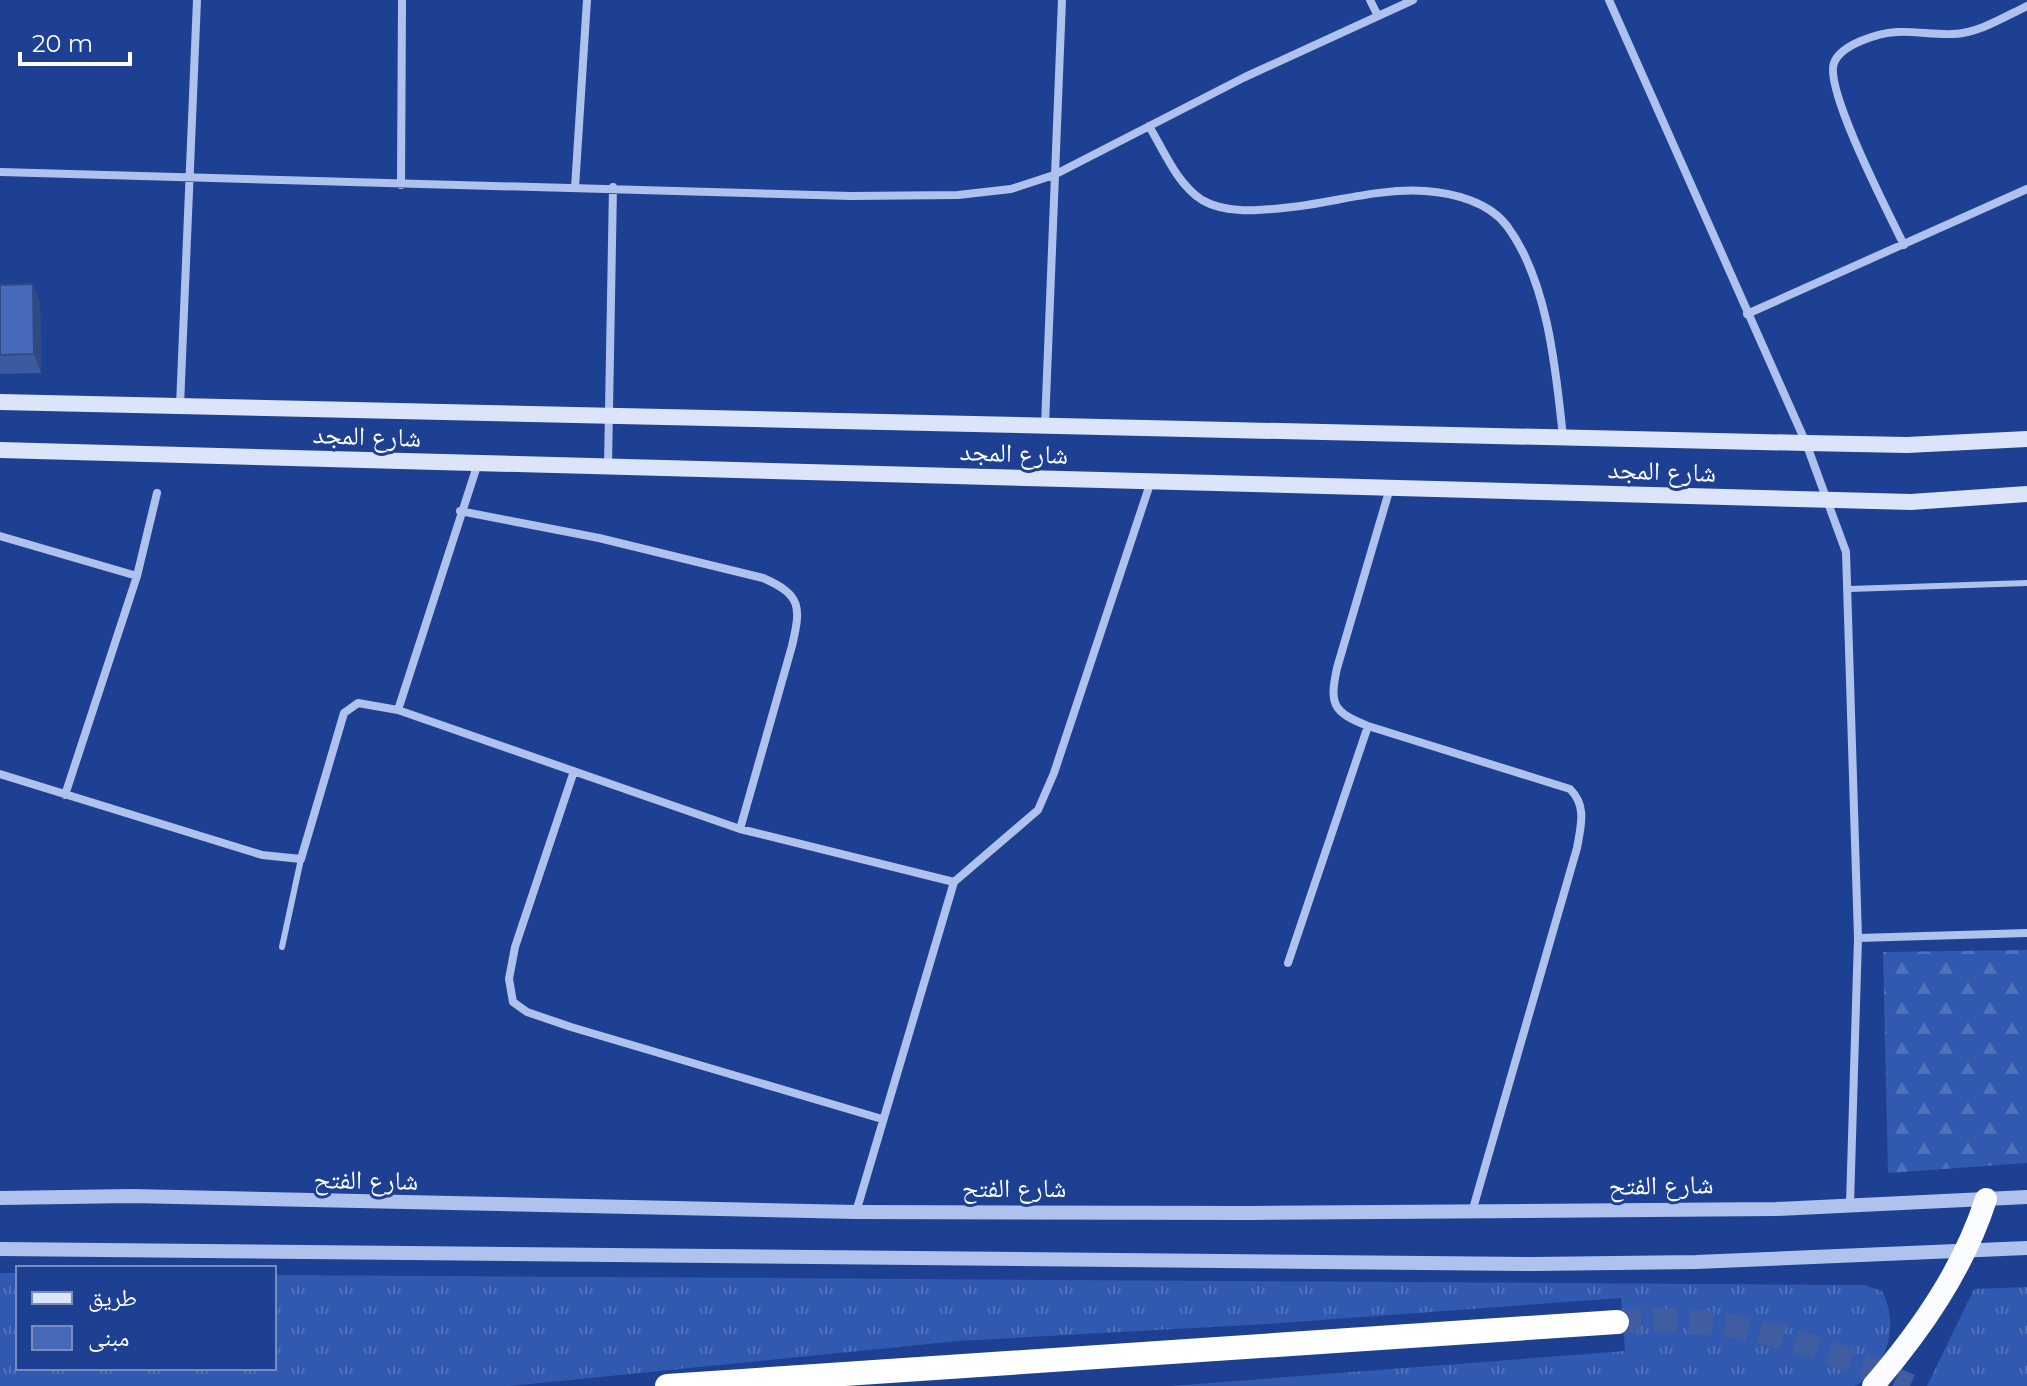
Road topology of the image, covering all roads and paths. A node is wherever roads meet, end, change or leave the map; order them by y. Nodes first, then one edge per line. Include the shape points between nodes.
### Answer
1 (197, 0) edge
2 (402, 0) edge
3 (587, 0) edge
4 (1062, 0) edge
5 (1370, 0) edge
6 (1413, 0) edge
7 (1609, 0) edge
8 (2027, 6) edge
9 (1378, 16) junction
10 (1149, 126) junction
11 (0, 172) edge
12 (191, 175) junction
13 (1054, 175) junction
14 (401, 185) junction
15 (613, 187) junction
16 (575, 188) junction
17 (2027, 189) edge
18 (1904, 245) junction
19 (1747, 314) junction
20 (0, 402) edge
21 (180, 406) junction
22 (609, 416) junction
23 (1045, 426) junction
24 (1563, 438) junction
25 (2027, 439) edge
26 (1806, 443) junction
27 (0, 450) edge
28 (478, 463) junction
29 (608, 467) junction
30 (1151, 481) junction
31 (1390, 488) junction
32 (157, 493) dead end
33 (2027, 494) edge
34 (1828, 500) junction
35 (460, 511) junction
36 (0, 536) edge
37 (137, 576) junction
38 (2027, 583) edge
39 (1850, 589) junction
40 (398, 710) junction
41 (1368, 726) junction
42 (574, 771) junction
43 (0, 774) edge
44 (65, 795) junction
45 (740, 829) junction
46 (301, 859) junction
47 (954, 882) junction
48 (2027, 933) edge
49 (1858, 938) junction
50 (282, 947) dead end
51 (1288, 963) dead end
52 (882, 1119) junction
53 (2027, 1197) edge
54 (0, 1198) edge
55 (1986, 1199) junction
56 (1850, 1204) junction
57 (856, 1212) junction
58 (1471, 1212) junction
59 (2027, 1248) edge
60 (0, 1249) edge
61 (1967, 1252) junction
62 (1617, 1322) tunnel mouth
63 (667, 1386) edge
64 (1873, 1386) edge

1 - 12 street
2 - 14 street
3 - 16 street
4 - 13 street
5 - 9 street
6 - 9 street
7 - 19 street
8 - 18 street via 1974,30 1894,32 1855,44 1832,65 1836,96
9 - 10 street
10 - 13 street
10 - 24 street via 1186,188 1205,202 1229,209 1263,210 1426,191 1484,206 1506,225 1541,303
11 - 12 street
12 - 14 street
12 - 21 street
13 - 15 street via 1011,189 958,195
13 - 23 street
14 - 16 street
15 - 16 street
15 - 22 street
17 - 18 street
18 - 19 street
19 - 26 street
20 - 21 main road, شارع المجد
21 - 22 main road, شارع المجد
22 - 23 main road, شارع المجد
22 - 29 street
23 - 24 main road, شارع المجد
24 - 26 main road, شارع المجد
25 - 26 main road, شارع المجد
26 - 34 street
27 - 28 main road, شارع المجد
28 - 29 main road, شارع المجد
28 - 35 street
29 - 30 main road, شارع المجد
30 - 31 main road, شارع المجد
30 - 47 street via 1038,810
31 - 34 main road, شارع المجد
31 - 41 street via 1332,691 1335,706 1345,717
32 - 37 street
33 - 34 main road, شارع المجد via 1911,502
34 - 39 street via 1846,552
35 - 40 street
35 - 45 street via 748,575 786,588 794,597 799,618
36 - 37 street
37 - 44 street
38 - 39 lane
39 - 49 street
40 - 42 street
40 - 46 street via 358,703 344,713
41 - 51 street
41 - 58 street via 1545,780 1570,789 1580,799 1577,848
42 - 45 street
42 - 52 street via 515,947 509,979 513,1002 571,1027
43 - 44 street
44 - 46 street via 262,855
45 - 47 street
46 - 50 lane
47 - 52 street
48 - 49 street
49 - 56 street
52 - 57 street
53 - 55 street, شارع الفتح
54 - 57 street, شارع الفتح via 132,1196
55 - 56 street, شارع الفتح
55 - 61 highway
56 - 58 street, شارع الفتح
57 - 58 street, شارع الفتح
59 - 61 street
60 - 61 street via 1534,1264
61 - 64 highway via 1931,1311
62 - 63 highway

